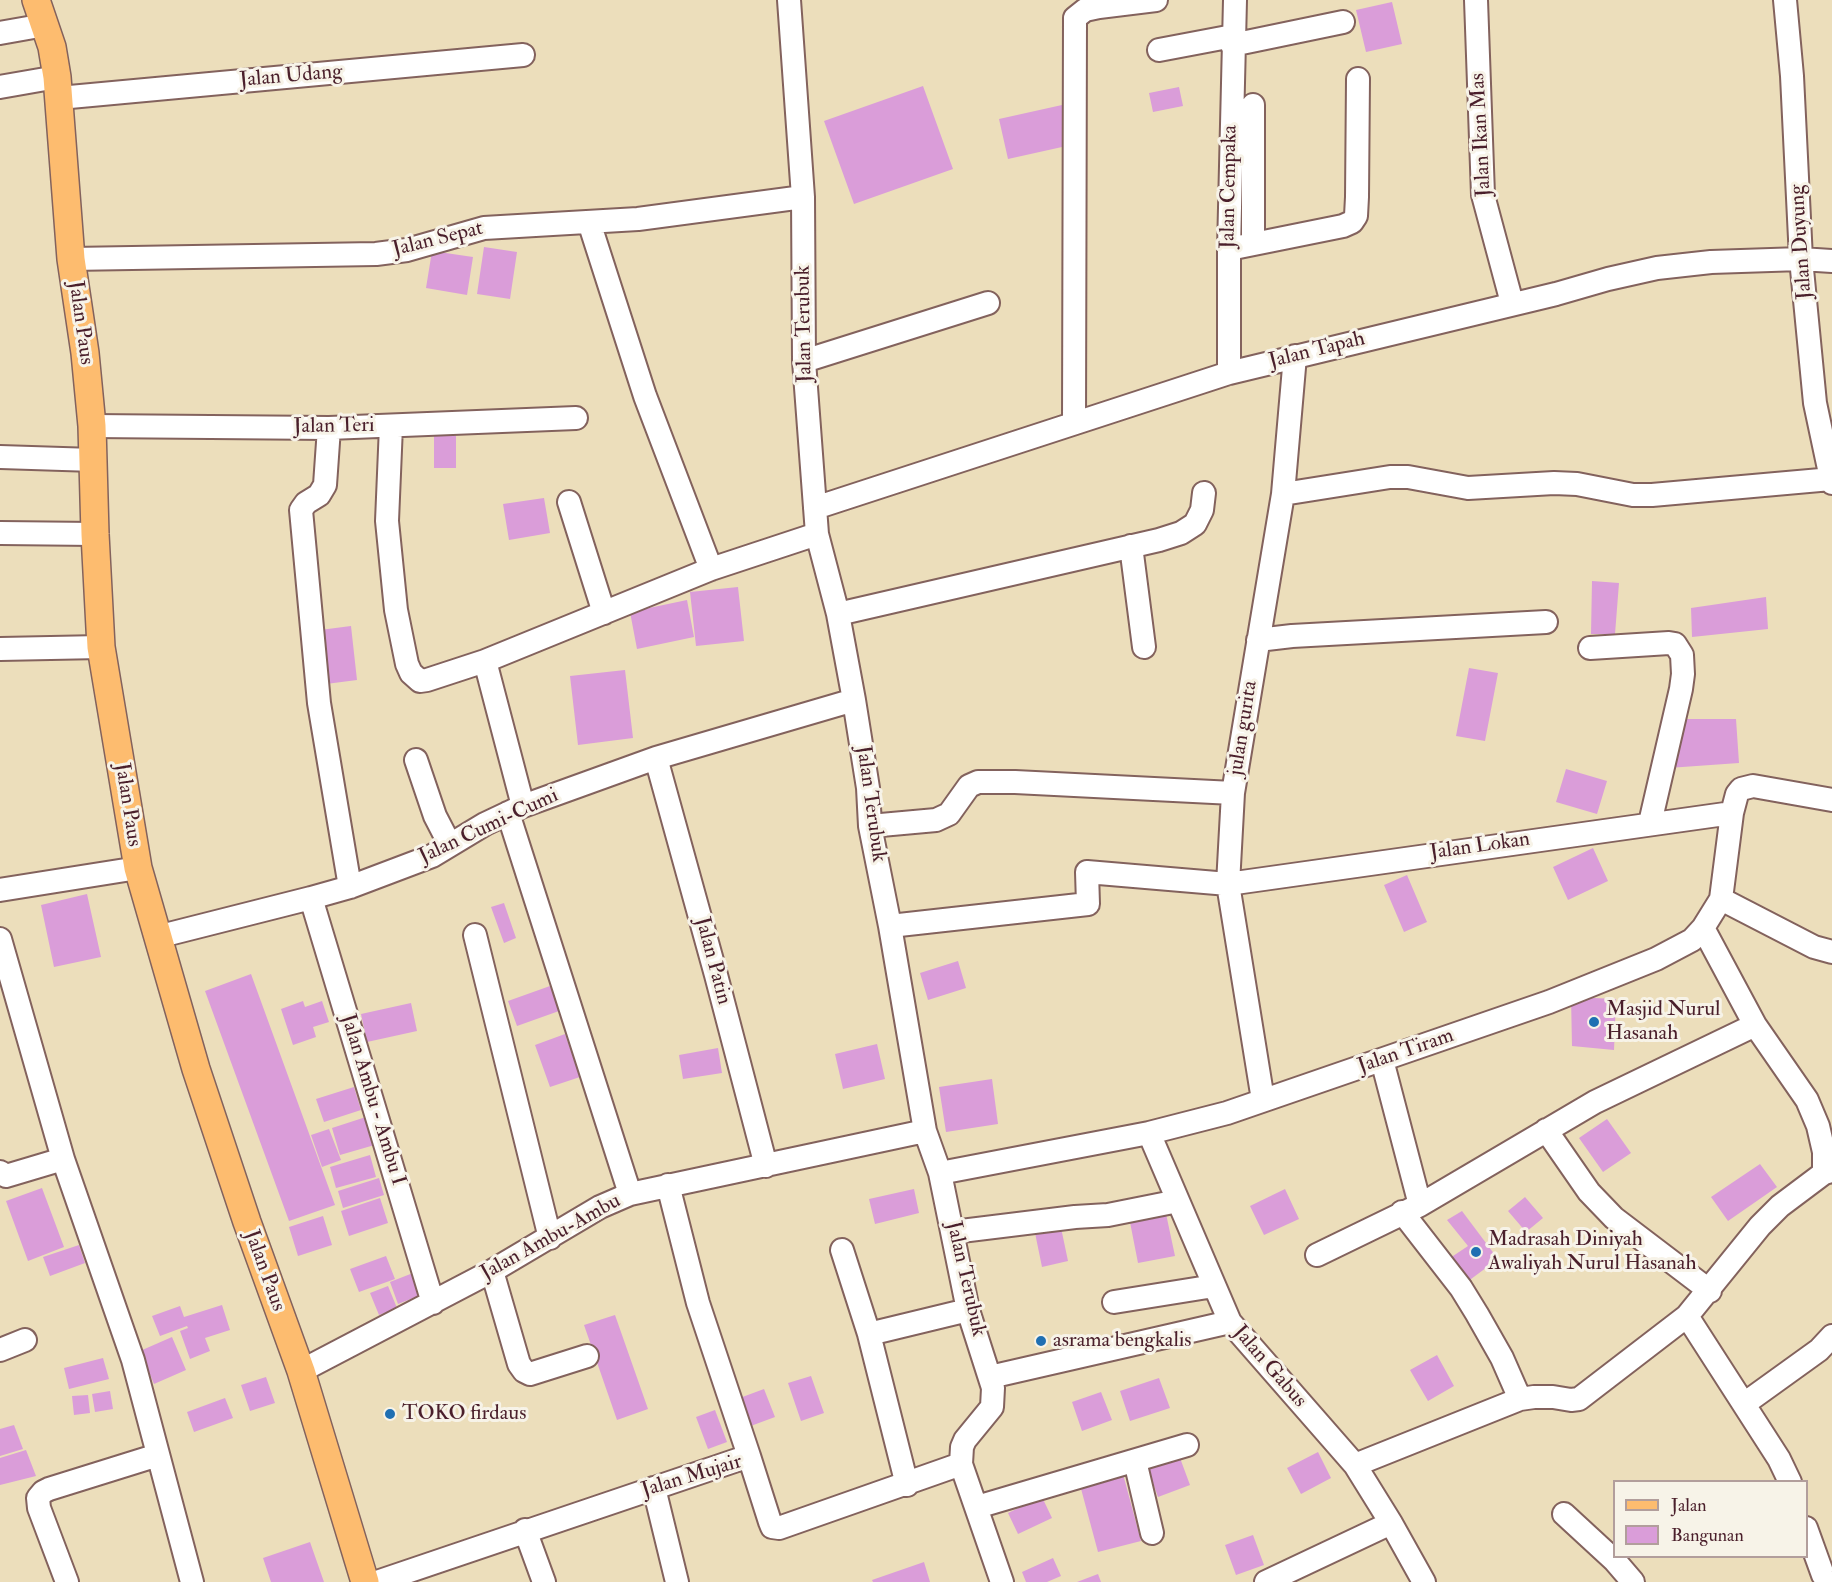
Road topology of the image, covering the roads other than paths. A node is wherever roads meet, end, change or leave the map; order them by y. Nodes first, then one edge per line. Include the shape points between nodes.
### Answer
1 (789, 0) edge
2 (1156, 0) edge
3 (1235, 0) edge
4 (1476, 0) edge
5 (1785, 0) edge
6 (40, 12) edge
7 (1343, 22) dead end
8 (0, 33) edge
9 (1232, 40) junction
10 (1158, 50) dead end
11 (523, 55) dead end
12 (1358, 80) dead end
13 (0, 87) edge
14 (58, 88) junction
15 (1253, 105) dead end
16 (1241, 164) junction
17 (803, 197) junction
18 (589, 222) junction
19 (1253, 244) junction
20 (1229, 249) junction
21 (1801, 259) junction
22 (71, 260) junction
23 (1832, 261) edge
24 (988, 303) dead end
25 (1512, 303) junction
26 (1295, 356) junction
27 (804, 361) junction
28 (1229, 373) junction
29 (1823, 403) edge
30 (576, 418) dead end
31 (1074, 423) junction
32 (92, 426) junction
33 (391, 426) junction
34 (329, 428) junction
35 (0, 457) edge
36 (94, 460) junction
37 (1832, 480) edge
38 (1204, 493) dead end
39 (1283, 494) junction
40 (569, 502) dead end
41 (815, 508) junction
42 (0, 533) edge
43 (94, 534) junction
44 (817, 534) junction
45 (1131, 546) junction
46 (711, 569) junction
47 (604, 613) junction
48 (838, 614) junction
49 (1546, 622) dead end
50 (1258, 640) junction
51 (1144, 646) dead end
52 (101, 647) junction
53 (1590, 648) dead end
54 (0, 649) edge
55 (484, 661) junction
56 (854, 700) junction
57 (656, 758) junction
58 (416, 759) dead end
59 (1233, 793) junction
60 (1832, 800) edge
61 (515, 810) junction
62 (1732, 813) junction
63 (1650, 823) junction
64 (870, 826) junction
65 (450, 845) junction
66 (138, 868) junction
67 (1228, 884) junction
68 (350, 886) junction
69 (0, 890) edge
70 (311, 898) junction
71 (1721, 899) junction
72 (890, 926) junction
73 (1703, 928) junction
74 (475, 935) dead end
75 (157, 937) junction
76 (0, 939) edge
77 (1832, 952) edge
78 (1755, 1025) junction
79 (1382, 1060) junction
80 (1263, 1100) junction
81 (1546, 1130) junction
82 (925, 1131) junction
83 (1149, 1132) junction
84 (63, 1159) junction
85 (765, 1166) junction
86 (0, 1172) edge
87 (1828, 1172) edge
88 (940, 1173) junction
89 (668, 1185) junction
90 (630, 1194) junction
91 (1178, 1202) junction
92 (1411, 1208) junction
93 (953, 1232) junction
94 (550, 1238) junction
95 (842, 1250) dead end
96 (1317, 1255) dead end
97 (492, 1271) junction
98 (1214, 1286) junction
99 (1710, 1291) junction
100 (433, 1302) junction
101 (1114, 1302) dead end
102 (968, 1310) junction
103 (1687, 1316) junction
104 (1230, 1322) junction
105 (869, 1334) junction
106 (1832, 1336) edge
107 (25, 1340) dead end
108 (0, 1350) edge
109 (587, 1356) dead end
110 (301, 1371) junction
111 (990, 1377) junction
112 (1520, 1399) junction
113 (1744, 1404) junction
114 (1187, 1445) dead end
115 (158, 1455) junction
116 (749, 1456) junction
117 (1135, 1461) junction
118 (961, 1464) junction
119 (1354, 1465) junction
120 (1789, 1480) edge
121 (907, 1485) junction
122 (654, 1488) junction
123 (977, 1507) junction
124 (1564, 1514) dead end
125 (1391, 1523) junction
126 (525, 1530) junction
127 (1152, 1533) dead end
128 (1808, 1533) edge
129 (1825, 1577) edge
130 (999, 1581) edge
131 (67, 1582) edge
132 (192, 1582) edge
133 (365, 1582) edge
134 (377, 1582) edge
135 (544, 1582) edge
136 (677, 1582) edge
137 (1266, 1582) edge
138 (1424, 1582) edge
139 (1633, 1582) edge

1 - 17 street, Jalan Terubuk
2 - 31 street via 1098,7 1075,18
3 - 9 street, Jalan Cempaka
4 - 25 street, Jalan Ikan Mas via 1483,195
5 - 21 street, Jalan Duyung
6 - 8 street
6 - 14 main road, Jalan Paus via 52,47
7 - 9 street
9 - 10 street
9 - 16 street, Jalan Cempaka
11 - 14 street, Jalan Udang
12 - 19 street via 1356,216 1343,226
13 - 14 street, Jalan Udang
14 - 22 main road, Jalan Paus
15 - 16 street
16 - 19 street
16 - 20 street, Jalan Cempaka
17 - 18 street, Jalan Sepat
17 - 27 street, Jalan Terubuk
18 - 22 street, Jalan Sepat via 484,228 407,250 375,254
18 - 46 street via 645,396
19 - 20 street
20 - 28 street, Jalan Cempaka
21 - 23 street, Jalan Tapah
21 - 25 street, Jalan Tapah via 1657,268
21 - 29 street, Jalan Duyung
22 - 32 main road, Jalan Paus
24 - 27 street
25 - 26 street, Jalan Tapah
26 - 28 street, Jalan Tapah
26 - 39 street, julan gurita
27 - 41 street, Jalan Terubuk
28 - 31 street, Jalan Tapah
29 - 37 street, Jalan Duyung
30 - 33 street, Jalan Teri
31 - 41 street, Jalan Tapah
32 - 34 street, Jalan Teri
32 - 36 main road, Jalan Paus
33 - 34 street, Jalan Teri
33 - 55 street via 387,521 396,610 407,664 415,678 427,681
34 - 68 street via 325,485 302,510 319,703
35 - 36 street
36 - 43 main road, Jalan Paus
37 - 39 street via 1633,495 1577,484 1468,488 1390,477
38 - 45 street via 1203,510 1195,524 1181,533
39 - 50 street, julan gurita
40 - 47 street
41 - 44 street, Jalan Terubuk
42 - 43 street
43 - 52 main road, Jalan Paus
44 - 46 street
44 - 48 street, Jalan Terubuk
45 - 48 street
45 - 51 street
46 - 47 street
47 - 55 street
48 - 56 street, Jalan Terubuk
49 - 50 street
50 - 59 street, julan gurita
52 - 54 street
52 - 66 main road, Jalan Paus
53 - 63 street via 1669,643 1675,644 1682,655 1681,689
55 - 61 street
56 - 57 street, Jalan Cumi-Cumi
56 - 64 street, Jalan Terubuk
57 - 61 street, Jalan Cumi-Cumi
57 - 85 street, Jalan Patin
58 - 65 street via 435,816
59 - 64 street via 978,782 969,786 949,814 936,820
59 - 67 street, julan gurita
60 - 62 street via 1753,786 1737,794
61 - 65 street, Jalan Cumi-Cumi
61 - 90 street
62 - 63 street, Jalan Lokan
62 - 71 street
63 - 67 street, Jalan Lokan
64 - 72 street, Jalan Terubuk
65 - 68 street, Jalan Cumi-Cumi via 432,856
66 - 69 street
66 - 75 main road, Jalan Paus
67 - 72 street, Jalan Lokan via 1087,872 1088,904
67 - 80 street, julan gurita
68 - 70 street, Jalan Cumi-Cumi
70 - 75 street, Jalan Cumi-Cumi
70 - 100 street, Jalan Ambu - Ambu I
71 - 73 street, Jalan Tiram
71 - 77 street via 1814,947
72 - 82 street, Jalan Terubuk
73 - 78 street
73 - 79 street, Jalan Tiram via 1692,940 1656,959 1549,1002
74 - 94 street
75 - 110 main road, Jalan Paus via 203,1091
76 - 84 street
78 - 81 street via 1595,1102
78 - 87 street via 1807,1100 1818,1126
79 - 80 street, Jalan Tiram
79 - 92 street
80 - 83 street, Jalan Tiram
81 - 92 street
81 - 99 street via 1589,1192 1614,1218
82 - 85 street, Jalan Ambu-Ambu
82 - 88 street, Jalan Terubuk
83 - 88 street, Jalan Tiram
83 - 91 street, Jalan Gabus
84 - 86 street via 6,1176
84 - 115 street via 133,1360
85 - 89 street, Jalan Ambu-Ambu
87 - 99 street via 1780,1206 1760,1226
88 - 93 street, Jalan Terubuk
89 - 90 street, Jalan Ambu-Ambu
89 - 116 street via 698,1303
90 - 94 street, Jalan Ambu-Ambu via 600,1207
91 - 93 street via 1108,1215
91 - 98 street, Jalan Gabus
92 - 96 street
92 - 112 street via 1478,1314
93 - 102 street, Jalan Terubuk
94 - 97 street, Jalan Ambu-Ambu
95 - 105 street
97 - 100 street, Jalan Ambu-Ambu
97 - 109 street via 524,1371 530,1374
98 - 101 street
98 - 104 street, Jalan Gabus
99 - 103 street
100 - 110 street, Jalan Ambu-Ambu
102 - 105 street
102 - 111 street, Jalan Terubuk
103 - 112 street via 1579,1399
103 - 113 street
104 - 111 street
104 - 119 street, Jalan Gabus
105 - 121 street
106 - 113 street via 1819,1350
107 - 108 street
110 - 133 main road, Jalan Paus
111 - 118 street, Jalan Terubuk via 992,1407 965,1440
112 - 119 street
113 - 120 street
114 - 117 street
115 - 131 street via 49,1489 38,1498
115 - 132 street
116 - 121 street, Jalan Mujair via 775,1528
116 - 122 street, Jalan Mujair
117 - 123 street
117 - 127 street
118 - 121 street, Jalan Mujair
118 - 123 street
119 - 125 street, Jalan Gabus
122 - 126 street, Jalan Mujair
122 - 136 street
123 - 130 street
124 - 139 street
125 - 137 street
125 - 138 street, Jalan Gabus
126 - 134 street, Jalan Mujair
126 - 135 street
128 - 129 street

